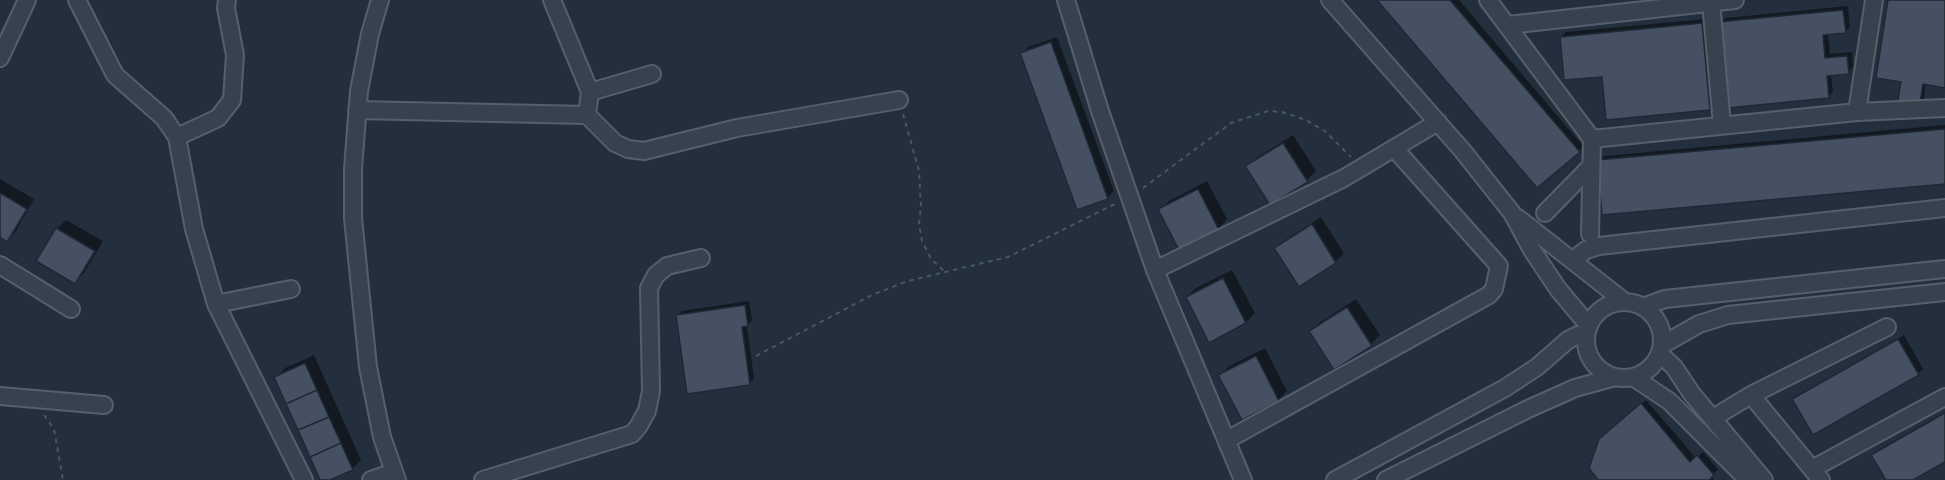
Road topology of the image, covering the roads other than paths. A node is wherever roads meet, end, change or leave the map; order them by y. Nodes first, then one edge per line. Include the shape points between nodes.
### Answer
1 (27, 0) edge
2 (77, 0) edge
3 (227, 0) edge
4 (380, 0) edge
5 (552, 0) edge
6 (1066, 0) edge
7 (1330, 0) edge
8 (1488, 0) edge
9 (1735, 0) edge
10 (1874, 0) edge
11 (1688, 2) edge
12 (1711, 2) junction
13 (1508, 25) junction
14 (4, 38) edge
15 (0, 58) edge
16 (652, 74) dead end
17 (590, 92) junction
18 (899, 100) road end
19 (1945, 108) edge
20 (357, 110) junction
21 (1857, 112) junction
22 (587, 115) junction
23 (1438, 122) junction
24 (1722, 125) junction
25 (177, 137) junction
26 (1592, 139) junction
27 (1394, 148) junction
28 (1592, 166) junction
29 (1945, 208) edge
30 (1512, 213) junction
31 (1545, 213) dead end
32 (1590, 234) dead end
33 (701, 258) dead end
34 (1573, 260) junction
35 (0, 265) edge
36 (1945, 269) edge
37 (1155, 270) junction
38 (291, 289) dead end
39 (1945, 292) edge
40 (1625, 302) junction
41 (216, 304) junction
42 (1642, 306) junction
43 (72, 309) dead end
44 (1887, 327) dead end
45 (1587, 330) junction
46 (1661, 350) junction
47 (1615, 377) junction
48 (1633, 377) junction
49 (1751, 395) junction
50 (0, 396) edge
51 (1945, 398) edge
52 (104, 405) dead end
53 (1713, 418) junction
54 (1227, 440) junction
55 (1817, 474) edge
56 (396, 476) edge
57 (304, 480) edge
58 (371, 480) edge
59 (483, 480) edge
60 (1244, 480) edge
61 (1335, 480) edge
62 (1386, 480) edge
63 (1748, 480) edge
64 (1764, 480) edge

1 - 14 street
2 - 25 street via 115,75 164,118
3 - 25 street via 235,55 232,100 218,118
4 - 20 street via 364,60
5 - 17 street
6 - 37 street
7 - 23 street
8 - 13 street
9 - 12 street
10 - 21 street
11 - 12 street
11 - 13 street
12 - 24 street
13 - 26 street
14 - 15 street
16 - 17 street
17 - 22 street
18 - 22 street via 737,128 644,151 615,143
19 - 21 street
20 - 22 street
20 - 56 street via 353,218 363,336 377,417
21 - 24 street
23 - 27 street
23 - 30 street
24 - 26 street
25 - 41 street via 194,229
26 - 28 street
27 - 37 street via 1334,183
27 - 54 street via 1499,266 1494,289
28 - 31 street
28 - 32 street
29 - 34 street via 1599,246
30 - 34 street
30 - 45 street via 1532,250
33 - 59 street via 668,266 651,281 650,402 644,420 632,434
34 - 40 street
35 - 43 street
36 - 42 street via 1665,299
37 - 54 street
38 - 41 street
39 - 46 street via 1728,315 1699,324
40 - 42 street
40 - 45 street via 1607,306 1593,318
41 - 57 street
42 - 46 street via 1660,327
44 - 49 street
45 - 47 street via 1586,344 1592,361
45 - 61 street via 1505,388
46 - 48 street via 1649,369
46 - 53 street
47 - 48 street
47 - 62 street via 1575,388
48 - 63 street via 1669,401
49 - 53 street
49 - 55 street
50 - 52 street
51 - 55 street
53 - 64 street
54 - 60 street
56 - 58 street

